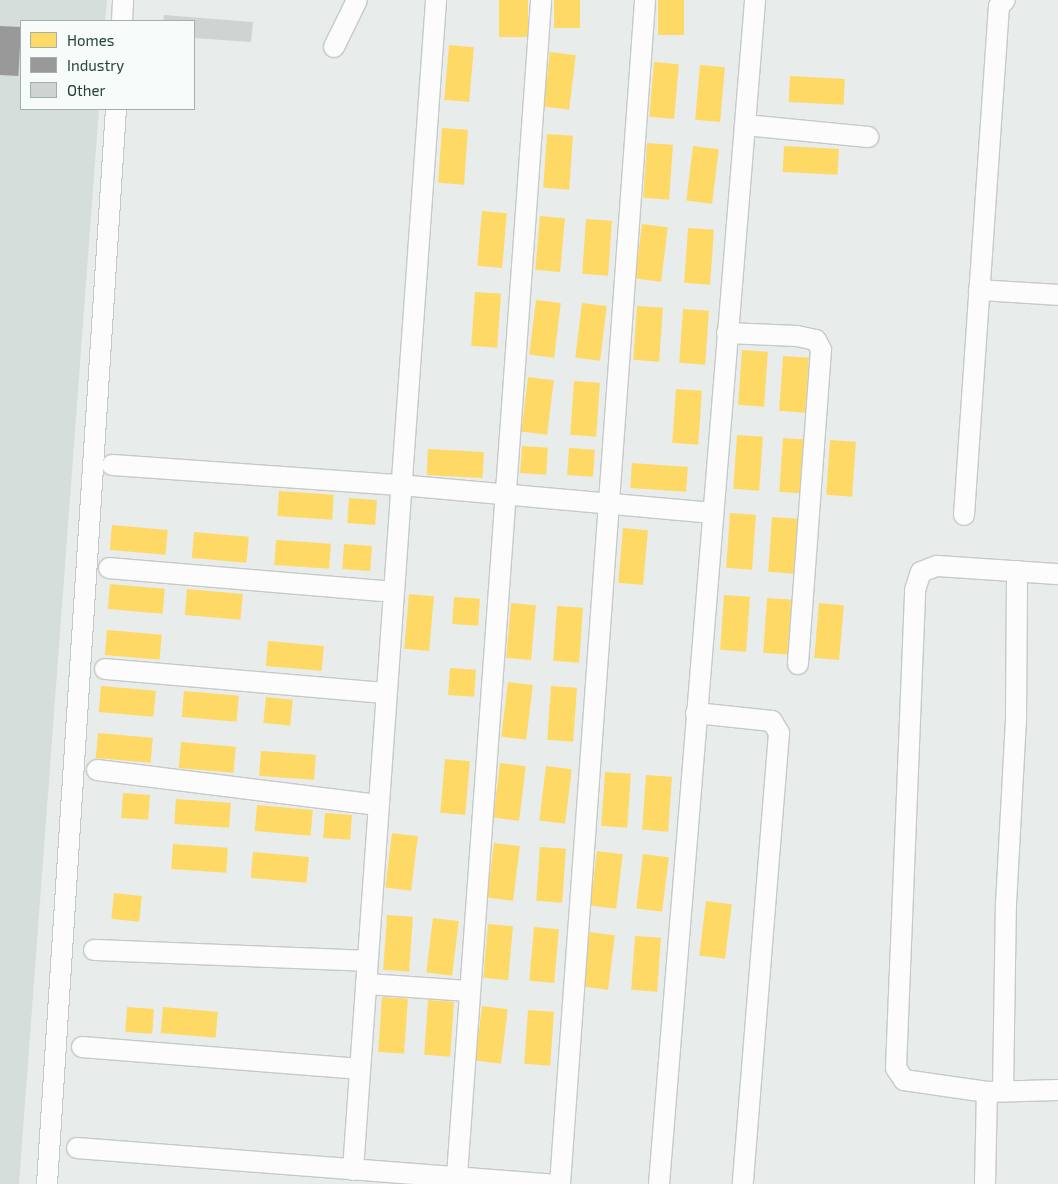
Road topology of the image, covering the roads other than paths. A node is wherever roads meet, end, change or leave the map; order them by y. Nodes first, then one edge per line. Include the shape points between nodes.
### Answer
1 (123, 0) edge
2 (357, 0) edge
3 (436, 0) edge
4 (541, 0) edge
5 (645, 0) edge
6 (755, 0) edge
7 (1005, 0) edge
8 (122, 20) edge
9 (334, 47) dead end
10 (116, 110) edge
11 (745, 126) junction
12 (868, 137) dead end
13 (978, 290) junction
14 (1058, 295) edge
15 (727, 333) junction
16 (112, 465) dead end
17 (400, 485) junction
18 (506, 495) junction
19 (611, 504) junction
20 (712, 513) junction
21 (964, 515) dead end
22 (110, 568) dead end
23 (1018, 571) junction
24 (1058, 574) edge
25 (393, 592) junction
26 (798, 664) dead end
27 (105, 669) dead end
28 (386, 693) junction
29 (696, 713) junction
30 (98, 770) dead end
31 (378, 805) junction
32 (94, 950) dead end
33 (367, 961) junction
34 (366, 984) junction
35 (470, 991) junction
36 (82, 1047) dead end
37 (360, 1069) junction
38 (1058, 1090) edge
39 (995, 1092) junction
40 (77, 1148) dead end
41 (353, 1170) junction
42 (319, 1176) edge
43 (457, 1176) junction
44 (47, 1184) edge
45 (548, 1184) edge
46 (560, 1184) edge
47 (659, 1184) edge
48 (743, 1184) edge
49 (985, 1184) edge

1 - 8 street
2 - 9 street
3 - 17 street
4 - 18 street
5 - 19 street
6 - 11 street
7 - 13 street via 999,6
10 - 44 street
11 - 12 street
11 - 15 street
13 - 14 street
13 - 21 street
15 - 20 street
15 - 26 street via 797,336 816,340 821,350
16 - 17 street
17 - 18 street
17 - 25 street
18 - 19 street
18 - 35 street
19 - 20 street
19 - 46 street
20 - 29 street
22 - 25 street
23 - 24 street
23 - 39 street via 1016,722
23 - 39 street via 936,566 921,572 915,590 896,1068 904,1080
25 - 28 street
27 - 28 street
28 - 31 street
29 - 47 street
29 - 48 street via 772,721 780,733
30 - 31 street
31 - 33 street
32 - 33 street
33 - 34 street
34 - 35 street
34 - 37 street
35 - 43 street
36 - 37 street
37 - 41 street
38 - 39 street
39 - 49 street
40 - 42 street
41 - 42 street
41 - 43 street
43 - 45 street

